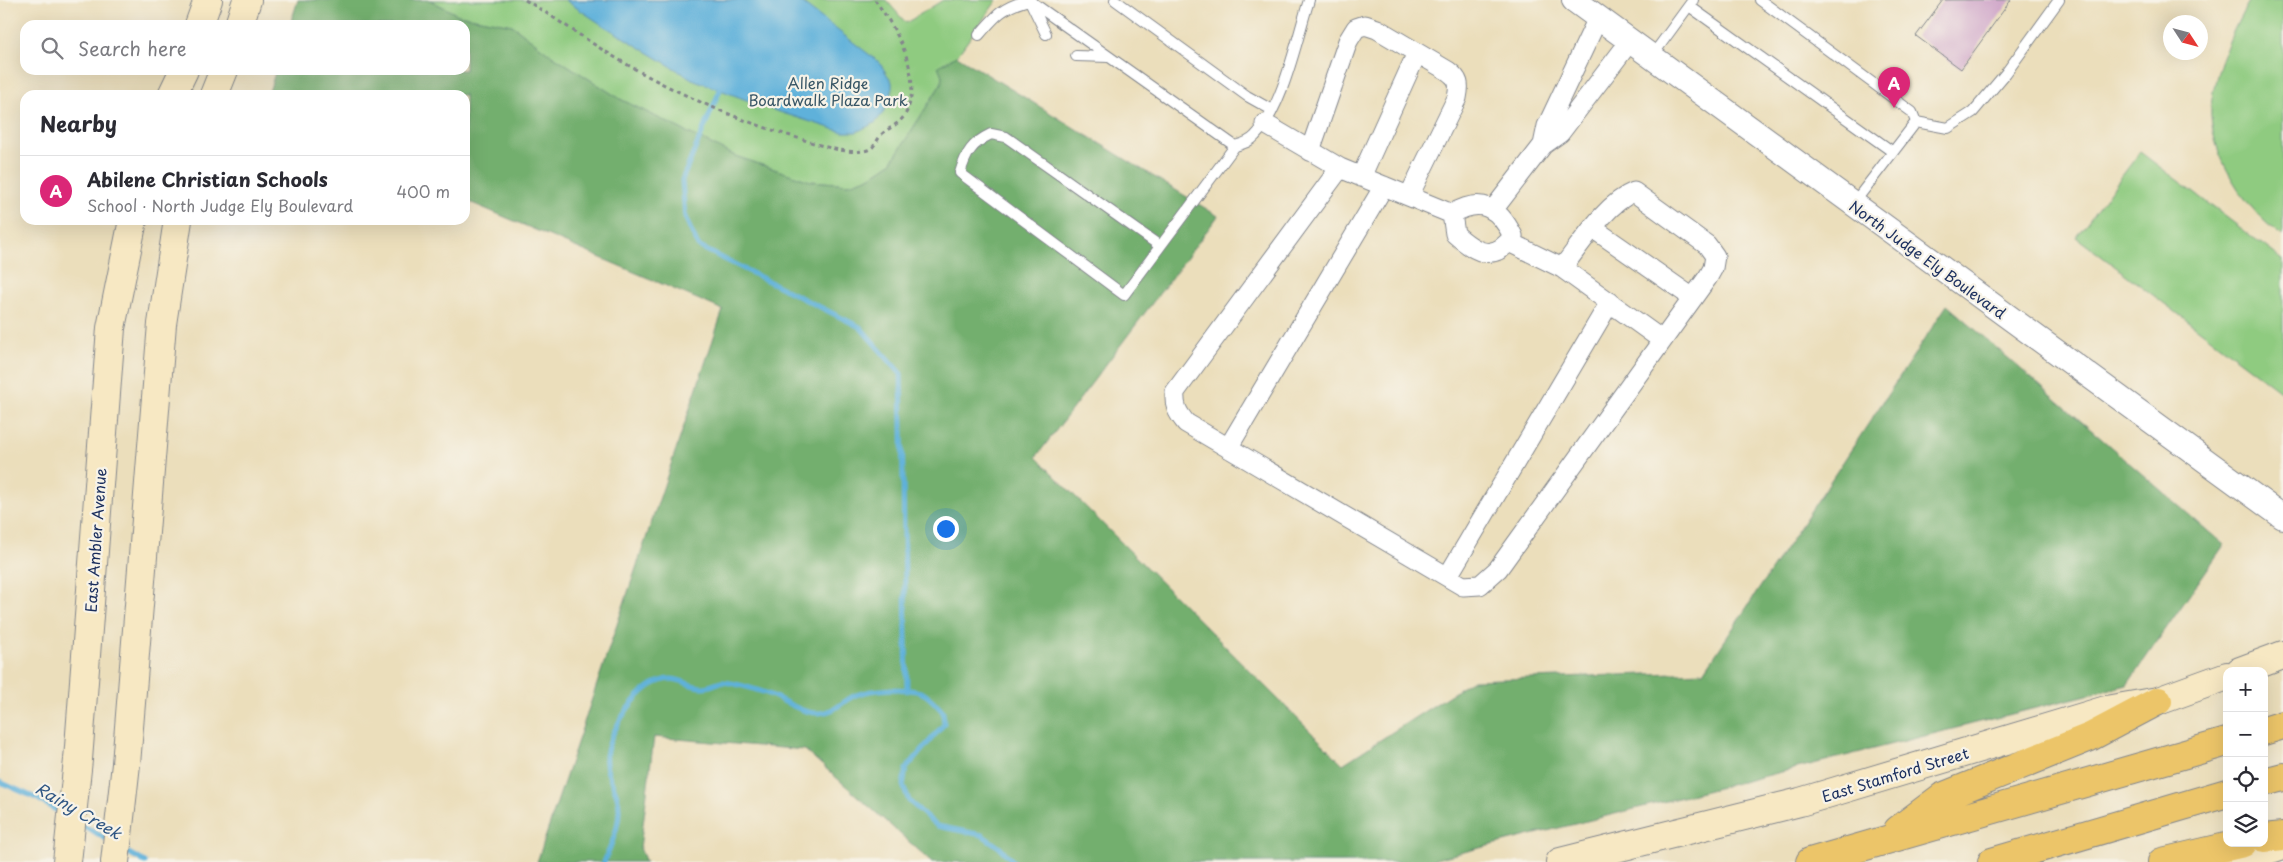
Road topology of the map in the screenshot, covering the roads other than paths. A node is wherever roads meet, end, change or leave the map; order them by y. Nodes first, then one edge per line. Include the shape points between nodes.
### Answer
1 (208, 0) edge
2 (247, 0) edge
3 (1030, 0) edge
4 (1115, 0) edge
5 (1309, 0) edge
6 (1760, 0) edge
7 (2058, 0) edge
8 (1575, 1) edge
9 (1691, 3) edge
10 (1598, 18) junction
11 (201, 20) edge
12 (241, 20) edge
13 (1046, 34) dead end
14 (979, 35) dead end
15 (1630, 41) junction
16 (1417, 53) junction
17 (1076, 56) dead end
18 (1652, 56) junction
19 (1109, 57) junction
20 (182, 75) edge
21 (222, 75) edge
22 (174, 90) edge
23 (216, 90) edge
24 (1268, 117) junction
25 (1916, 122) junction
26 (1543, 145) junction
27 (1234, 146) junction
28 (1310, 151) junction
29 (1893, 152) junction
30 (1340, 168) junction
31 (1361, 177) junction
32 (1384, 186) junction
33 (1409, 196) junction
34 (1853, 204) junction
35 (1493, 210) junction
36 (1452, 214) junction
37 (132, 225) edge
38 (177, 225) edge
39 (1594, 229) junction
40 (1509, 242) junction
41 (1160, 246) junction
42 (1562, 268) junction
43 (1693, 298) junction
44 (1610, 302) junction
45 (1662, 340) junction
46 (1228, 448) junction
47 (2283, 517) edge
48 (1448, 576) junction
49 (2283, 655) edge
50 (2251, 667) edge
51 (2223, 677) edge
52 (2158, 701) junction
53 (2283, 725) edge
54 (2268, 730) edge
55 (2223, 743) edge
56 (2283, 777) edge
57 (2268, 781) edge
58 (2223, 794) edge
59 (2283, 836) edge
60 (2268, 838) edge
61 (1884, 840) junction
62 (2283, 845) edge
63 (2227, 847) edge
64 (66, 862) edge
65 (115, 862) edge
66 (1560, 862) edge
67 (1810, 862) edge
68 (1992, 862) edge
69 (2162, 862) edge
70 (2231, 862) edge

1 - 11 main road
2 - 12 main road
3 - 13 lane
3 - 14 lane via 999,11
3 - 19 lane
4 - 24 lane via 1248,96
5 - 24 lane via 1283,84
6 - 25 lane via 1912,112
7 - 25 lane via 2006,73 1973,112 1948,128
8 - 10 street, North Judge Ely Boulevard
9 - 18 lane
9 - 29 lane
10 - 15 street, North Judge Ely Boulevard
10 - 26 street via 1546,126
15 - 18 street, North Judge Ely Boulevard
15 - 26 street via 1560,133
16 - 28 street via 1371,27 1356,28 1348,41
16 - 31 street
16 - 33 street via 1458,78 1460,86
17 - 19 lane
18 - 34 street, North Judge Ely Boulevard
19 - 27 lane
20 - 22 main road
21 - 23 main road
24 - 27 lane via 1255,137
24 - 28 street
25 - 29 lane
26 - 35 street
27 - 41 lane
28 - 30 street
29 - 34 lane
30 - 31 street
30 - 46 street via 1175,392 1176,411 1186,423
31 - 32 street
32 - 33 street
32 - 46 street
33 - 36 street
34 - 47 street, North Judge Ely Boulevard
35 - 36 street via 1477,204
35 - 40 street via 1505,221 1513,236
36 - 40 street via 1455,234 1477,250 1491,253 1504,248
37 - 64 main road, East Ambler Avenue via 111,328 78,760
38 - 65 main road via 162,324
39 - 42 street
39 - 43 street
39 - 43 street via 1623,197 1634,192 1644,198 1706,245 1715,256 1710,273
40 - 42 street
41 - 41 lane via 1006,137 991,134 976,141 964,160 960,173 1124,295
42 - 44 street
43 - 45 street
44 - 45 street
44 - 48 street
45 - 48 street via 1498,569 1480,586 1463,586
46 - 48 street
49 - 50 main road
51 - 52 main road, East Stamford Street
52 - 61 highway via 2090,737 1942,797
52 - 66 main road, East Stamford Street via 2106,710 1800,802
53 - 54 highway
55 - 61 highway
56 - 57 highway
58 - 68 highway
59 - 60 highway
61 - 67 highway
62 - 70 main road
63 - 69 highway

